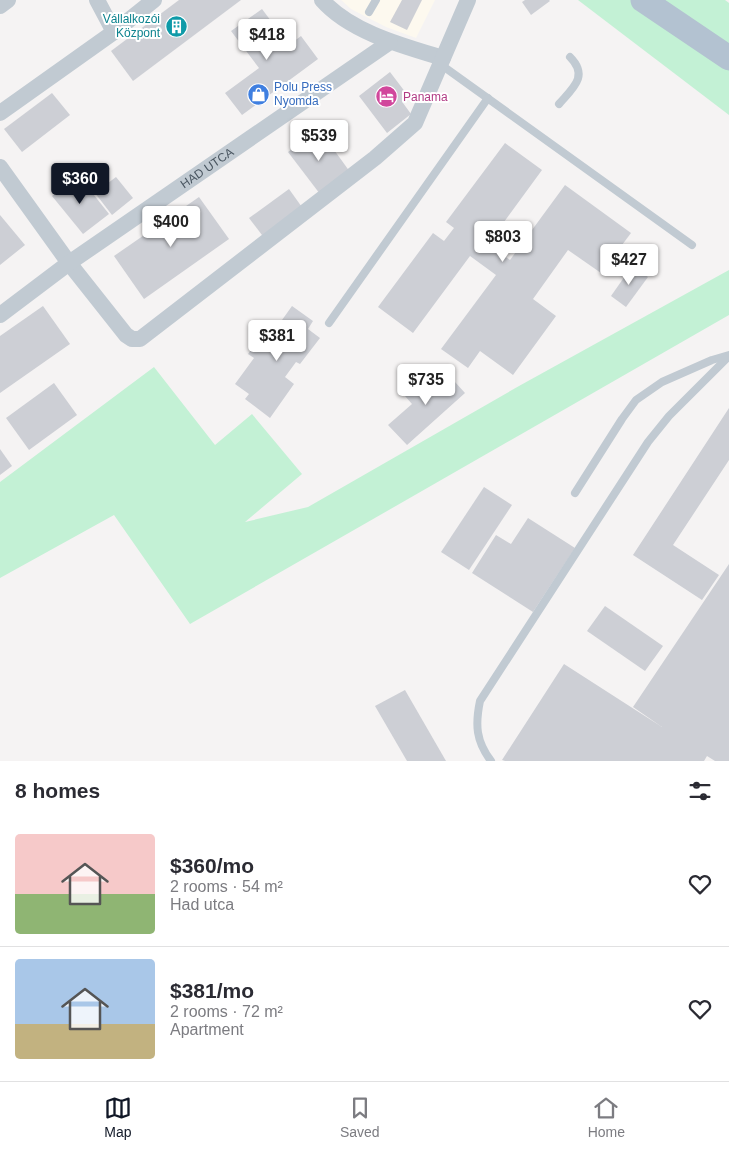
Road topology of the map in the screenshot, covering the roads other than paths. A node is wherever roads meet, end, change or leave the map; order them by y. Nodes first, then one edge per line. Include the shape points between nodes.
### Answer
1 (8, 0) edge
2 (97, 0) edge
3 (154, 0) edge
4 (322, 0) edge
5 (376, 0) edge
6 (467, 0) edge
7 (643, 0) edge
8 (0, 6) edge
9 (369, 12) dead end
10 (114, 32) junction
11 (390, 42) junction
12 (570, 57) dead end
13 (729, 58) edge
14 (441, 61) junction
15 (488, 98) junction
16 (559, 104) dead end
17 (0, 113) edge
18 (0, 167) edge
19 (692, 245) dead end
20 (69, 263) junction
21 (0, 314) edge
22 (329, 323) dead end
23 (729, 355) edge
24 (575, 492) dead end
25 (491, 761) edge

1 - 8 street
2 - 10 street
3 - 10 street
4 - 11 street via 344,19
5 - 9 lane
6 - 14 street
7 - 13 main road
10 - 17 street
11 - 14 street
11 - 20 street, HAD UTCA
12 - 16 lane via 577,65 579,79
14 - 15 lane
14 - 20 street via 415,123 375,158 140,339 126,335
15 - 19 lane
15 - 22 lane
18 - 20 street
20 - 21 street, HAD UTCA
23 - 24 lane via 662,382 636,400
23 - 25 lane via 648,442 480,701 477,733

